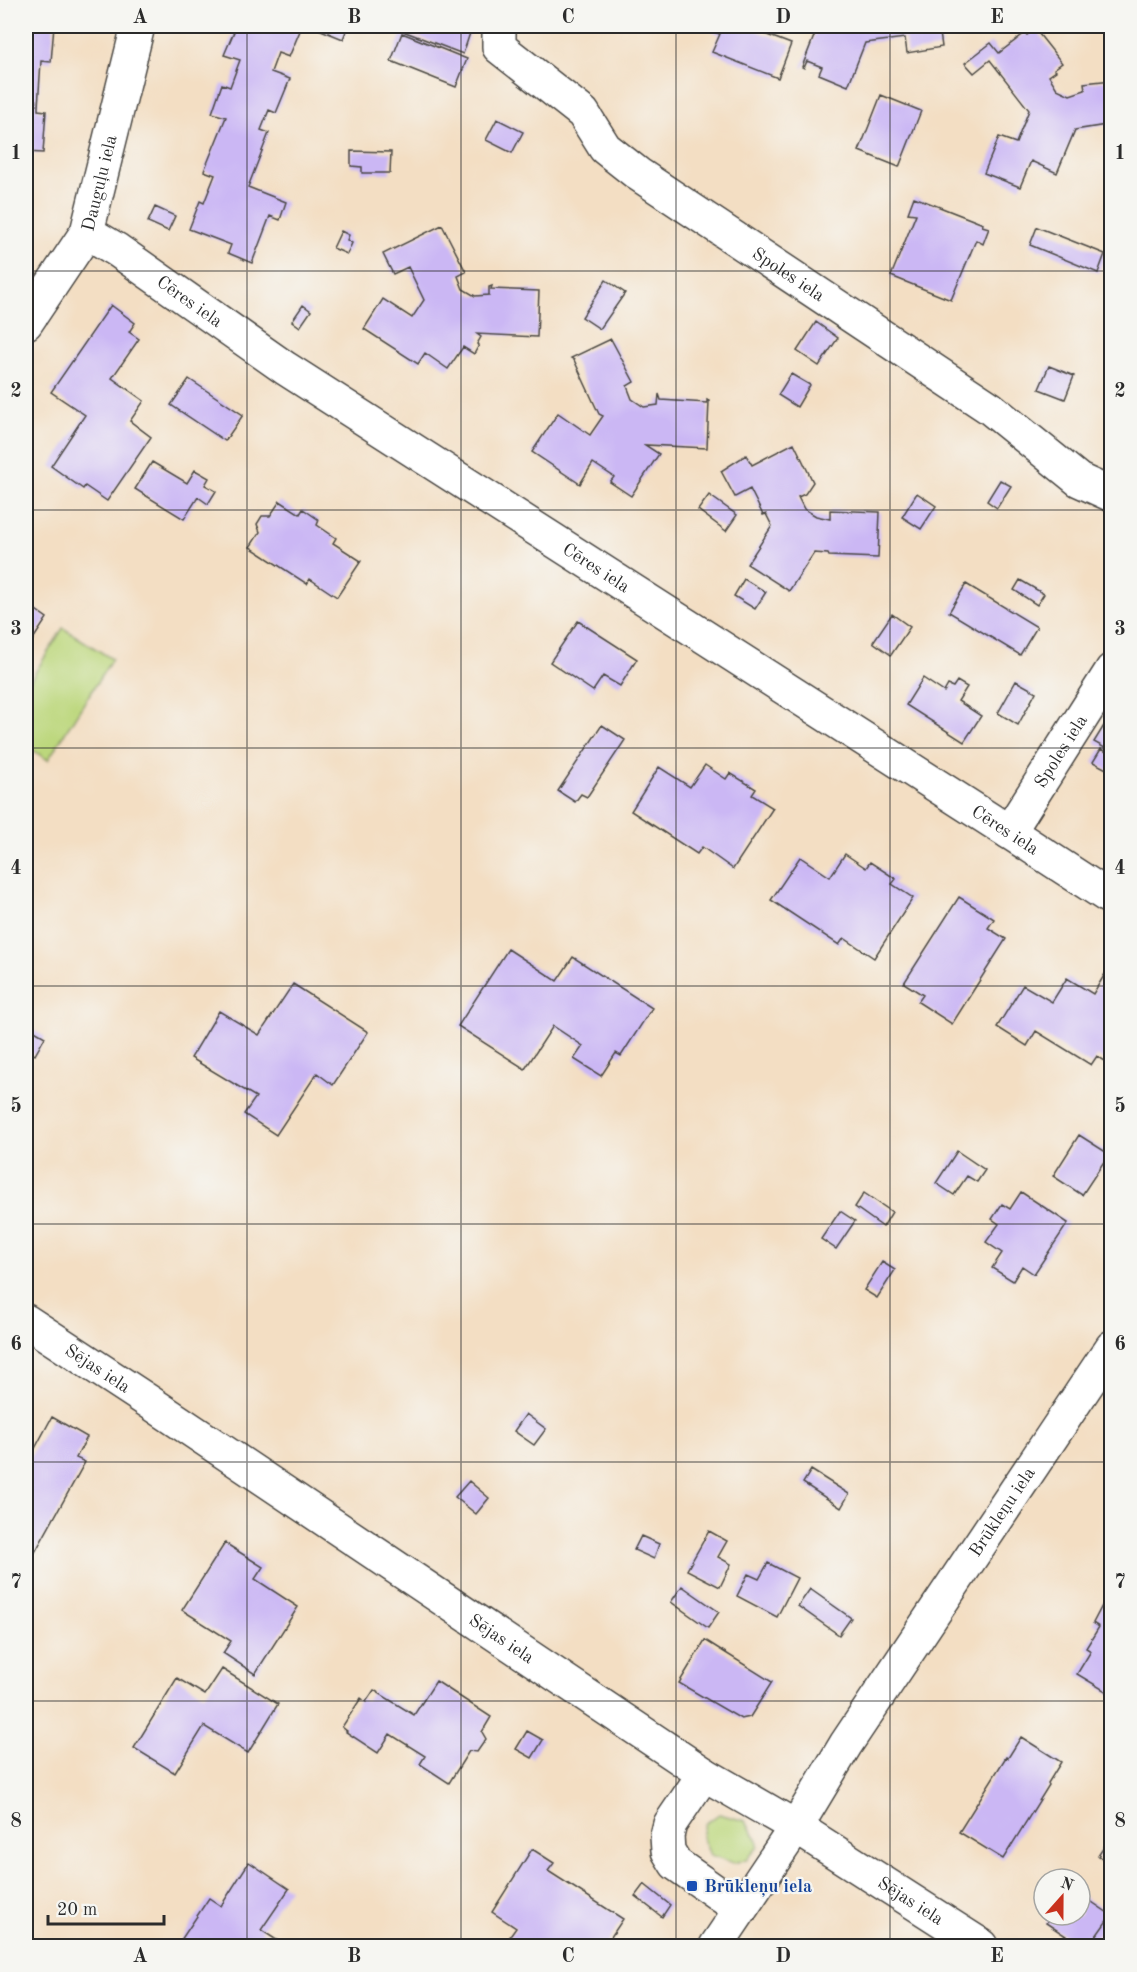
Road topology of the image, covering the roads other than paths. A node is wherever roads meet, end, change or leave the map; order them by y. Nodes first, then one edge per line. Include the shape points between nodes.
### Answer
1 (138, 26) edge
2 (499, 26) edge
3 (87, 232) junction
4 (26, 323) edge
5 (1112, 495) edge
6 (1112, 670) edge
7 (1009, 832) junction
8 (1112, 899) edge
9 (26, 1321) edge
10 (1112, 1347) edge
11 (704, 1774) junction
12 (796, 1827) junction
13 (740, 1909) junction
14 (716, 1947) edge
15 (982, 1947) edge

1 - 3 street, Dauguļu iela
2 - 5 street, Spoles iela via 499,47 583,113 605,148 638,174 990,408 1079,480
3 - 4 street, Dauguļu iela
3 - 7 street, Cēres iela via 285,368
6 - 7 street, Spoles iela
7 - 8 street, Cēres iela
9 - 11 street, Sējas iela
10 - 12 street, Brūkleņu iela via 846,1744
11 - 12 street, Sējas iela
11 - 13 street via 670,1824 668,1851 681,1869
12 - 13 street, Brūkleņu iela
12 - 15 street, Sējas iela
13 - 14 street, Brūkleņu iela

